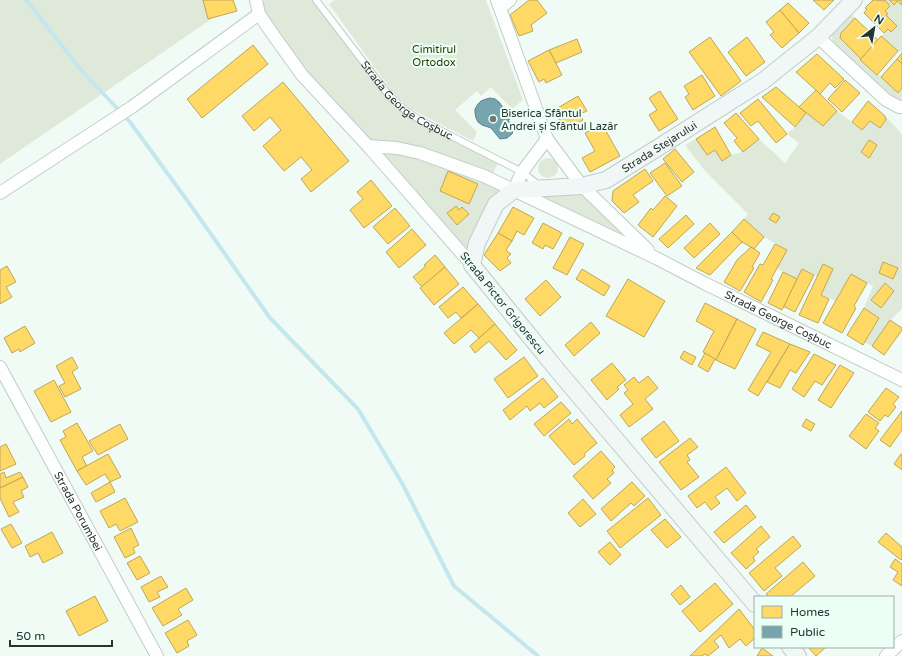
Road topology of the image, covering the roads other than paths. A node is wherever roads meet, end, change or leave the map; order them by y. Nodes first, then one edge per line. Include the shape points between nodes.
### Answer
1 (256, 0) edge
2 (316, 0) edge
3 (510, 0) edge
4 (854, 0) edge
5 (499, 4) edge
6 (259, 14) junction
7 (818, 37) junction
8 (902, 107) edge
9 (548, 139) junction
10 (368, 146) junction
11 (522, 172) junction
12 (582, 186) junction
13 (543, 189) junction
14 (514, 190) junction
15 (0, 193) edge
16 (656, 258) junction
17 (472, 265) junction
18 (0, 367) edge
19 (902, 380) edge
20 (754, 603) edge
21 (902, 641) edge
22 (791, 648) edge
23 (157, 656) edge
24 (798, 656) edge
25 (886, 656) edge

1 - 6 street, Strada Pictor Grigorescu
2 - 11 lane, Strada George Coșbuc via 388,94 404,110
3 - 5 street
4 - 7 street, Strada Stejarului
5 - 9 street, Strada George Coșbuc
6 - 10 street, Strada Pictor Grigorescu via 302,75
6 - 15 street via 132,107
7 - 8 street via 886,100
7 - 12 street, Strada Stejarului via 763,81 659,148 606,180
9 - 11 street
9 - 12 street, Strada George Coșbuc
10 - 14 street, Strada George Coșbuc via 420,153 484,176
10 - 17 street, Strada Pictor Grigorescu
11 - 13 lane, Strada George Coșbuc
11 - 14 street
12 - 13 street, Strada Stejarului
12 - 16 street, Strada George Coșbuc
13 - 14 street, Strada Stejarului
14 - 16 street, Strada George Coșbuc
14 - 17 street via 496,204 476,243
16 - 19 street, Strada George Coșbuc
17 - 20 street, Strada Pictor Grigorescu
18 - 23 street, Strada Porumbei
21 - 25 street
22 - 24 street

